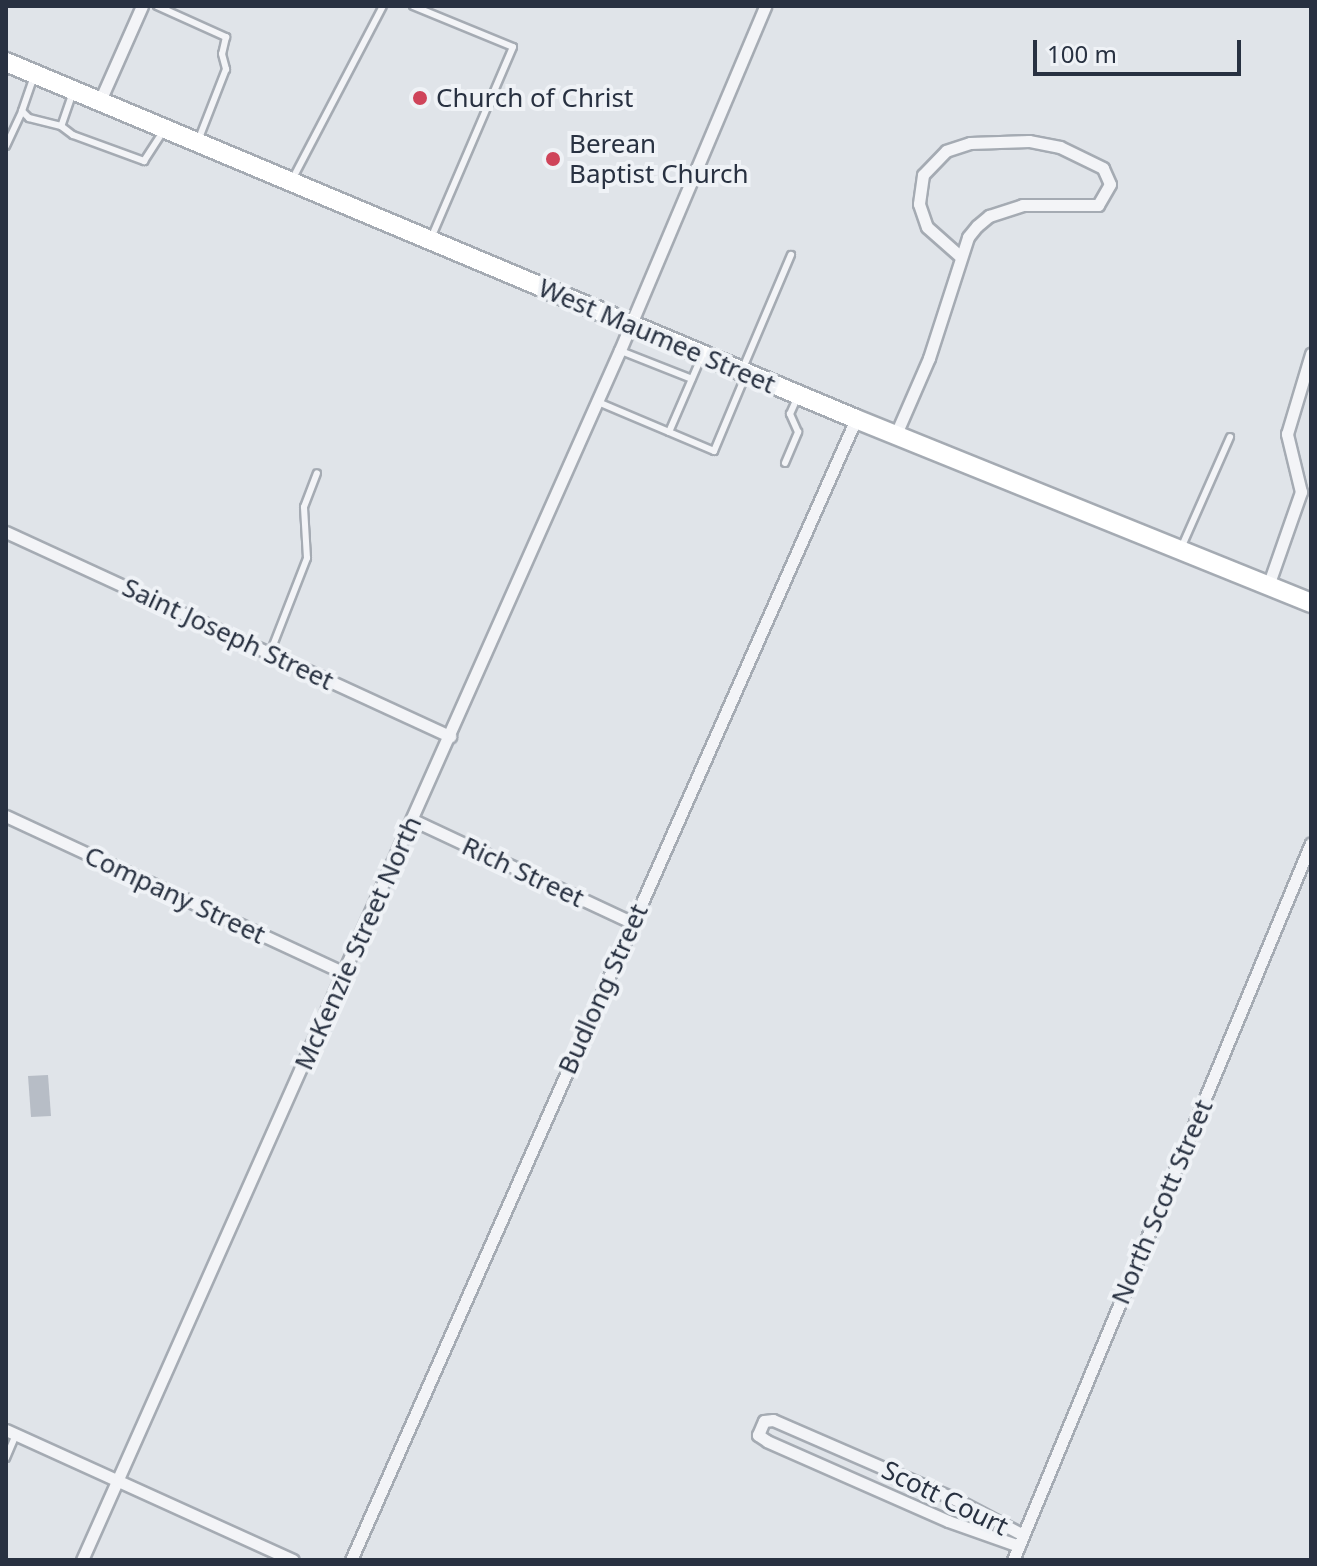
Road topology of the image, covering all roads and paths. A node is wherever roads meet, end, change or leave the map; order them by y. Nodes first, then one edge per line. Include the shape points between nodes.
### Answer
1 (142, 6) edge
2 (157, 6) edge
3 (383, 6) edge
4 (413, 6) edge
5 (765, 6) edge
6 (6, 62) edge
7 (35, 75) junction
8 (73, 92) junction
9 (99, 103) junction
10 (22, 111) junction
11 (61, 126) junction
12 (164, 130) junction
13 (196, 144) junction
14 (6, 146) edge
15 (291, 183) junction
16 (430, 242) junction
17 (791, 255) dead end
18 (961, 257) junction
19 (631, 325) junction
20 (620, 350) junction
21 (1311, 354) edge
22 (702, 355) junction
23 (744, 372) junction
24 (692, 379) junction
25 (798, 395) junction
26 (598, 402) junction
27 (856, 419) junction
28 (669, 432) junction
29 (896, 434) junction
30 (1230, 437) dead end
31 (785, 463) dead end
32 (317, 473) dead end
33 (6, 532) edge
34 (1181, 550) junction
35 (1268, 586) junction
36 (1311, 603) edge
37 (270, 653) junction
38 (450, 736) junction
39 (6, 816) edge
40 (413, 820) junction
41 (1311, 845) edge
42 (633, 923) junction
43 (345, 973) junction
44 (11, 1432) edge
45 (6, 1458) edge
46 (867, 1460) junction
47 (118, 1480) junction
48 (857, 1481) junction
49 (1021, 1541) junction
50 (82, 1560) edge
51 (293, 1560) edge
52 (351, 1560) edge
53 (1013, 1560) edge

1 - 9 street
2 - 13 lane via 226,37 226,69
3 - 15 lane
4 - 16 lane via 513,47
5 - 19 street, McKenzie Street North
6 - 7 main road, West Maumee Street
7 - 8 main road, West Maumee Street
7 - 10 lane
8 - 9 main road, West Maumee Street
8 - 11 lane
9 - 12 main road, West Maumee Street
10 - 11 lane via 29,118
10 - 14 lane
11 - 12 lane via 144,161
12 - 13 main road, West Maumee Street
13 - 15 main road, West Maumee Street
15 - 16 main road, West Maumee Street
16 - 19 main road, West Maumee Street
17 - 23 lane
18 - 18 street via 977,226 1006,208 1098,205 1110,184 1103,168 1060,147 1029,141 970,143 946,151 923,175 919,204 927,227
18 - 29 street via 929,358
19 - 20 street, McKenzie Street North
19 - 22 main road, West Maumee Street
20 - 24 lane
20 - 26 street, McKenzie Street North
21 - 35 street via 1287,434 1301,492
22 - 23 main road, West Maumee Street
22 - 24 lane
23 - 25 main road, West Maumee Street
23 - 28 lane via 714,451
24 - 28 lane
25 - 27 main road, West Maumee Street
25 - 31 lane via 790,414 798,432
26 - 28 lane
26 - 38 street, McKenzie Street North
27 - 29 main road, West Maumee Street
27 - 42 street, Budlong Street
29 - 34 main road, West Maumee Street
30 - 34 lane
32 - 37 lane via 304,507 307,558
33 - 37 street, Saint Joseph Street
34 - 35 main road, West Maumee Street
35 - 36 main road, West Maumee Street
37 - 38 street, Saint Joseph Street
38 - 40 street, McKenzie Street North
39 - 43 street, Company Street
40 - 42 street, Rich Street
40 - 43 street, McKenzie Street North
41 - 49 street, North Scott Street
42 - 52 street, Budlong Street
43 - 47 street, McKenzie Street North
44 - 45 lane
44 - 47 street
46 - 48 street, Scott Court
46 - 48 street, Scott Court via 773,1420 764,1421 758,1435 767,1441
46 - 49 street, Scott Court via 957,1500
47 - 50 street, McKenzie Street North
47 - 51 street
48 - 49 street, Scott Court via 948,1521
49 - 53 street, North Scott Street

